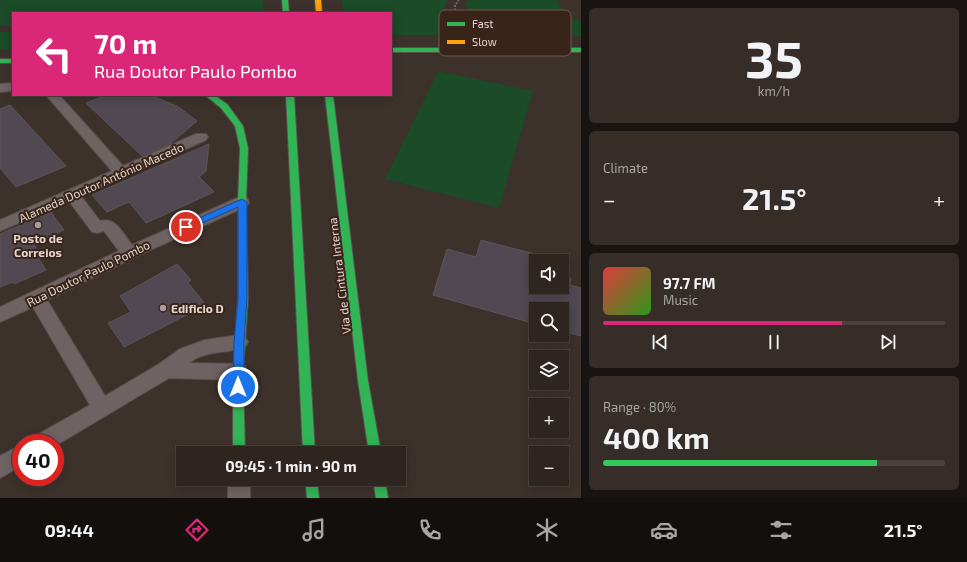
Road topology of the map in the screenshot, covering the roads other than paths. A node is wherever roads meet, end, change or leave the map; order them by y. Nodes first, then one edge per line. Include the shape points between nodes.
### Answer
1 (285, 0) edge
2 (318, 0) edge
3 (286, 12) edge
4 (320, 12) edge
5 (439, 49) edge
6 (392, 50) edge
7 (571, 50) edge
8 (581, 50) edge
9 (0, 61) edge
10 (12, 61) edge
11 (0, 88) edge
12 (12, 88) edge
13 (53, 96) edge
14 (210, 96) edge
15 (290, 96) edge
16 (329, 96) edge
17 (201, 137) dead end
18 (121, 173) junction
19 (72, 194) junction
20 (242, 202) junction
21 (0, 226) edge
22 (129, 253) junction
23 (37, 298) junction
24 (0, 315) edge
25 (239, 342) junction
26 (166, 370) junction
27 (238, 372) junction
28 (102, 408) junction
29 (57, 434) edge
30 (239, 446) edge
31 (309, 446) edge
32 (374, 446) edge
33 (12, 461) edge
34 (0, 468) edge
35 (239, 486) edge
36 (312, 486) edge
37 (380, 486) edge
38 (239, 498) edge
39 (313, 498) edge
40 (382, 498) edge

1 - 3 main road
2 - 4 main road
5 - 6 main road
7 - 8 main road
9 - 10 main road
11 - 12 street
13 - 18 street
14 - 20 main road via 224,106 239,126 244,148
15 - 31 main road
16 - 32 main road, Via de Cintura Interna via 363,381
17 - 18 street, Alameda Doutor António Macedo
18 - 19 street, Alameda Doutor António Macedo
19 - 21 street, Alameda Doutor António Macedo
19 - 22 street via 97,228 107,224
20 - 22 street, Rua Doutor Paulo Pombo
20 - 25 main road via 243,298
22 - 23 street, Rua Doutor Paulo Pombo
23 - 24 street, Rua Doutor Paulo Pombo
23 - 28 street
25 - 26 street via 205,347 187,354
25 - 27 main road
26 - 27 street
26 - 28 street
27 - 30 main road
28 - 29 street
33 - 34 street
35 - 38 street
36 - 39 main road
37 - 40 main road

